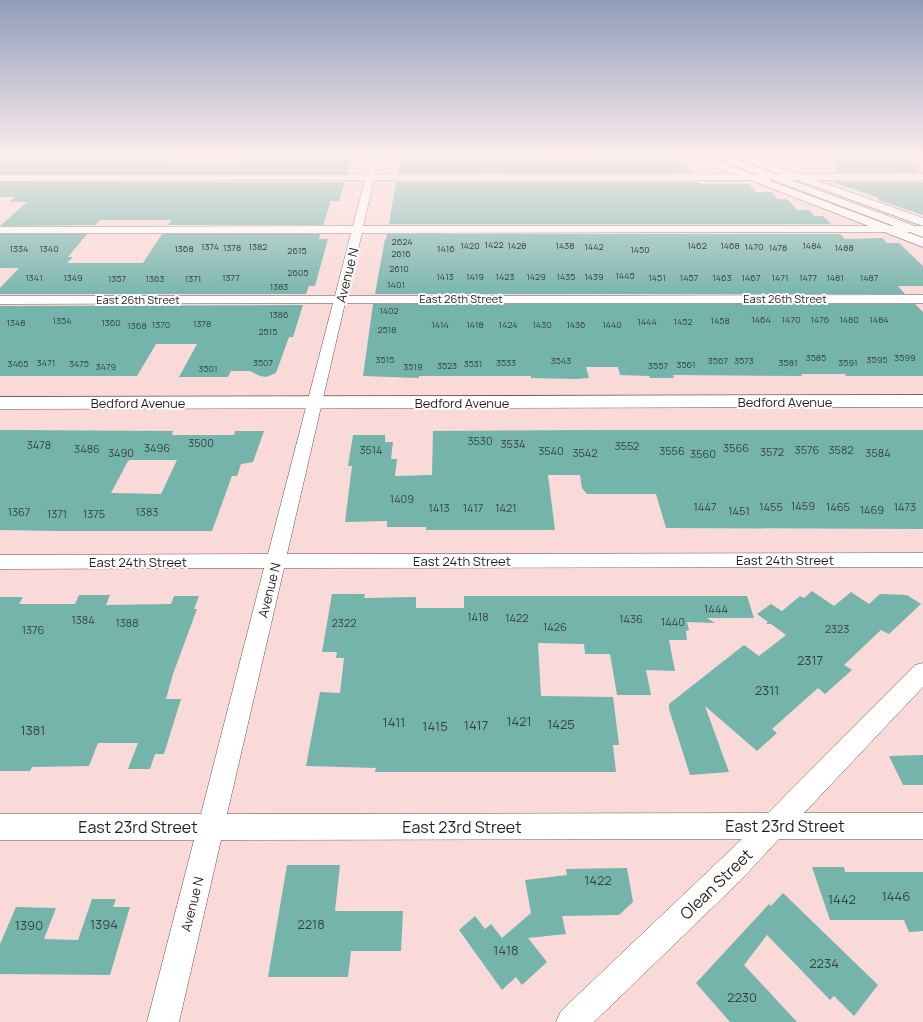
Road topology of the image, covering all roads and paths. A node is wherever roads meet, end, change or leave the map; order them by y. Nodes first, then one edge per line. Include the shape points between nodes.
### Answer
1 (364, 205) edge
2 (821, 205) edge
3 (852, 205) edge
4 (863, 205) edge
5 (920, 228) edge
6 (886, 229) junction
7 (0, 230) edge
8 (358, 230) junction
9 (923, 243) edge
10 (923, 299) edge
11 (0, 300) edge
12 (341, 300) junction
13 (923, 402) edge
14 (0, 403) edge
15 (316, 403) junction
16 (923, 560) edge
17 (0, 562) edge
18 (276, 562) junction
19 (923, 672) edge
20 (211, 826) junction
21 (923, 826) edge
22 (0, 827) edge
23 (774, 827) junction
24 (163, 1022) edge
25 (572, 1022) edge

1 - 8 street, Avenue N
2 - 6 main road
3 - 5 main road
4 - 5 main road
5 - 6 street
6 - 8 street
6 - 9 main road
7 - 8 street
8 - 12 street, Avenue N
10 - 12 street, East 26th Street
11 - 12 street, East 26th Street
12 - 15 street, Avenue N
13 - 15 main road, Bedford Avenue
14 - 15 main road, Bedford Avenue
15 - 18 street, Avenue N
16 - 18 street, East 24th Street
17 - 18 street, East 24th Street
18 - 20 street, Avenue N
19 - 23 street, Olean Street
20 - 22 street, East 23rd Street
20 - 23 street, East 23rd Street
20 - 24 street, Avenue N
21 - 23 street, East 23rd Street
23 - 25 street, Olean Street

